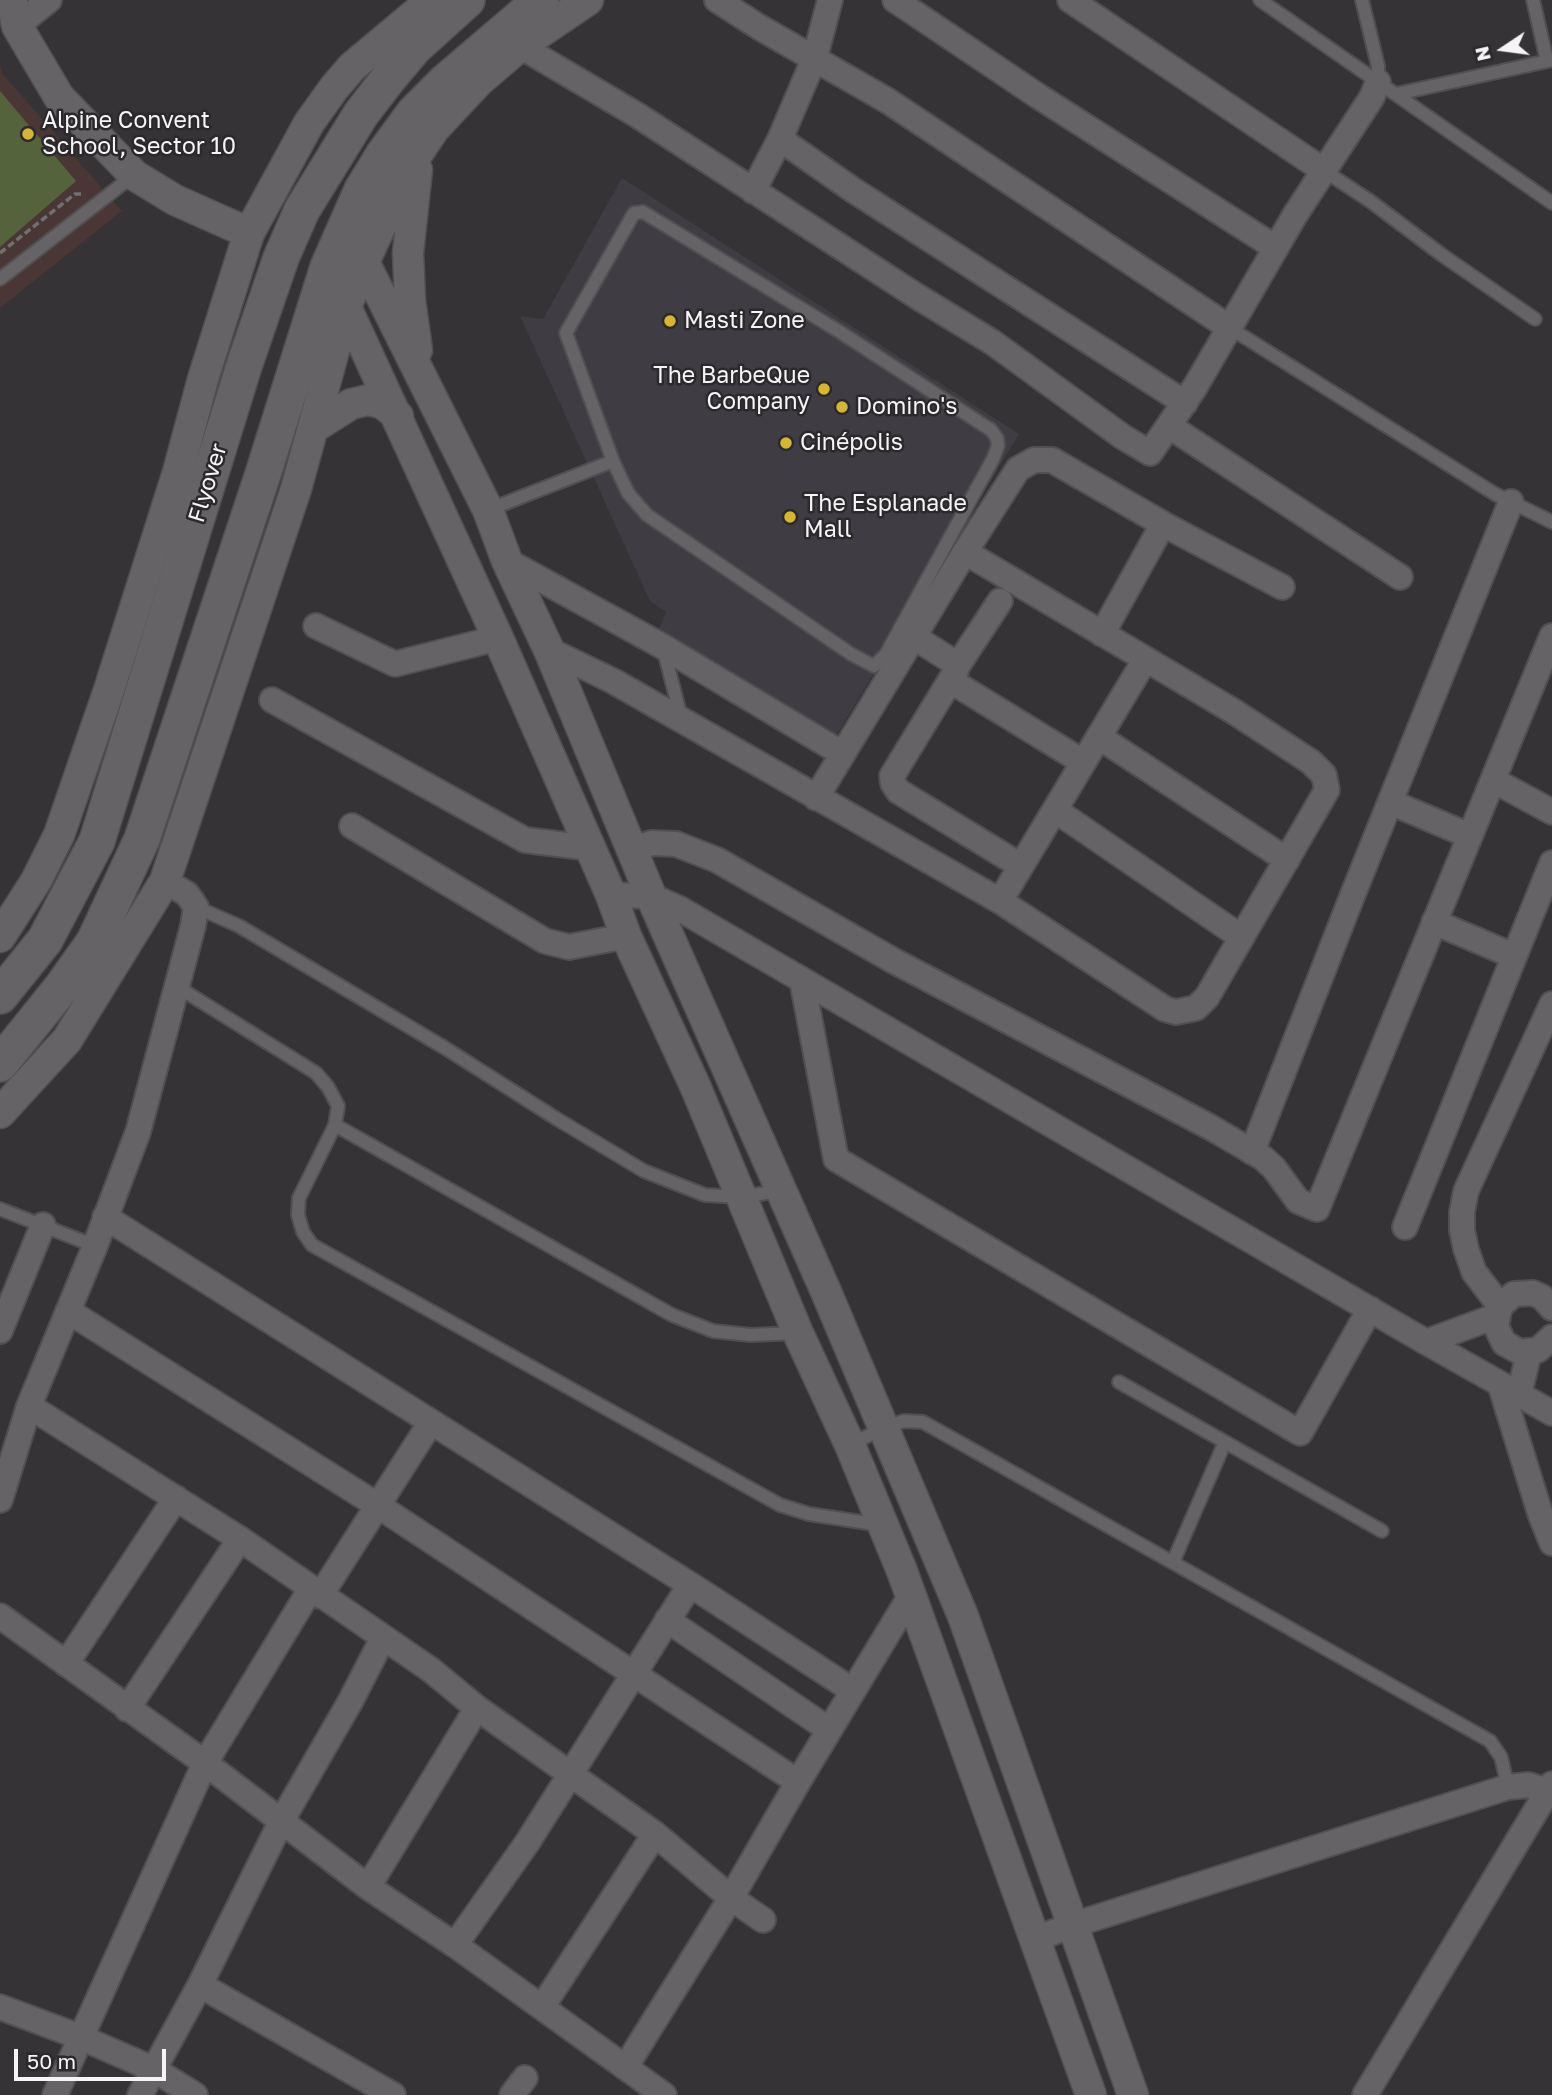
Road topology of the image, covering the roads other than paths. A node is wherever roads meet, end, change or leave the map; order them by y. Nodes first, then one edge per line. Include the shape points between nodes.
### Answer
1 (49, 0) edge
2 (432, 0) edge
3 (467, 0) edge
4 (541, 0) edge
5 (588, 0) edge
6 (717, 0) edge
7 (830, 0) edge
8 (895, 0) edge
9 (1070, 0) edge
10 (1259, 0) edge
11 (1362, 0) edge
12 (1533, 0) edge
13 (15, 13) edge
14 (520, 46) junction
15 (815, 57) junction
16 (1550, 60) edge
17 (1387, 88) junction
18 (423, 130) junction
19 (780, 139) junction
20 (1323, 170) junction
21 (134, 175) junction
22 (753, 191) junction
23 (1552, 203) edge
24 (249, 233) junction
25 (1276, 248) junction
26 (364, 261) junction
27 (0, 279) edge
28 (346, 307) junction
29 (1535, 319) dead end
30 (1230, 328) junction
31 (421, 377) junction
32 (1185, 403) junction
33 (398, 416) junction
34 (1169, 426) junction
35 (313, 428) junction
36 (613, 461) junction
37 (1511, 502) junction
38 (488, 510) junction
39 (1552, 522) edge
40 (1163, 524) junction
41 (965, 552) junction
42 (507, 561) junction
43 (1400, 577) dead end
44 (1282, 587) dead end
45 (1000, 601) dead end
46 (316, 626) dead end
47 (1102, 634) junction
48 (1552, 636) edge
49 (914, 637) junction
50 (498, 638) junction
51 (662, 646) junction
52 (550, 650) junction
53 (1145, 660) junction
54 (953, 674) junction
55 (272, 700) dead end
56 (682, 721) junction
57 (1099, 737) junction
58 (843, 754) junction
59 (1083, 762) junction
60 (1493, 780) junction
61 (816, 797) junction
62 (1390, 802) junction
63 (1055, 810) junction
64 (1552, 812) edge
65 (352, 826) dead end
66 (1470, 836) junction
67 (591, 848) junction
68 (632, 849) junction
69 (1287, 860) junction
70 (1552, 863) edge
71 (1021, 866) junction
72 (165, 881) junction
73 (611, 895) junction
74 (651, 896) junction
75 (1000, 901) junction
76 (196, 908) junction
77 (1434, 922) junction
78 (626, 936) junction
79 (0, 937) edge
80 (1241, 937) junction
81 (1514, 956) junction
82 (802, 980) junction
83 (176, 986) junction
84 (0, 996) edge
85 (1552, 1004) edge
86 (0, 1064) edge
87 (0, 1113) edge
88 (335, 1125) junction
89 (1252, 1152) junction
90 (782, 1191) junction
91 (740, 1197) junction
92 (0, 1209) edge
93 (106, 1217) junction
94 (43, 1226) junction
95 (1405, 1227) dead end
96 (95, 1245) junction
97 (1552, 1308) edge
98 (1370, 1310) junction
99 (68, 1311) junction
100 (1498, 1311) junction
101 (0, 1331) edge
102 (798, 1333) junction
103 (1552, 1337) edge
104 (1426, 1342) junction
105 (1529, 1353) junction
106 (1119, 1382) dead end
107 (1509, 1389) junction
108 (29, 1406) junction
109 (1552, 1413) edge
110 (431, 1422) junction
111 (883, 1428) junction
112 (1225, 1442) junction
113 (850, 1445) junction
114 (176, 1498) junction
115 (0, 1500) edge
116 (376, 1505) junction
117 (883, 1525) junction
118 (1382, 1531) dead end
119 (240, 1539) junction
120 (1552, 1543) edge
121 (1173, 1562) junction
122 (690, 1585) junction
123 (315, 1593) junction
124 (911, 1595) junction
125 (0, 1616) edge
126 (667, 1620) junction
127 (383, 1639) junction
128 (66, 1664) junction
129 (632, 1673) junction
130 (852, 1690) junction
131 (477, 1708) junction
132 (127, 1709) junction
133 (828, 1729) junction
134 (205, 1763) junction
135 (570, 1772) junction
136 (797, 1782) junction
137 (1508, 1787) junction
138 (1551, 1790) edge
139 (282, 1820) junction
140 (655, 1834) junction
141 (369, 1887) junction
142 (731, 1898) junction
143 (763, 1920) dead end
144 (1073, 1925) junction
145 (1035, 1939) junction
146 (455, 1945) junction
147 (200, 1985) junction
148 (0, 2007) edge
149 (542, 2007) junction
150 (80, 2037) junction
151 (626, 2066) junction
152 (153, 2069) junction
153 (55, 2095) edge
154 (140, 2095) edge
155 (195, 2095) edge
156 (393, 2095) edge
157 (664, 2095) edge
158 (1091, 2095) edge
159 (1133, 2095) edge
160 (1365, 2095) edge

1 - 13 street
2 - 24 street via 352,67 327,97
3 - 84 main road, Flyover via 414,48 361,114 302,210 240,380 97,841 45,940
4 - 18 main road via 445,82
5 - 14 street
6 - 15 street
7 - 15 street
8 - 25 street
9 - 20 street
10 - 17 lane
11 - 17 lane
12 - 16 lane
13 - 21 street via 59,97
14 - 18 street
14 - 22 street
15 - 19 street
15 - 30 street via 986,164
16 - 17 lane
17 - 20 street via 1372,97
17 - 23 lane
18 - 26 street
18 - 31 street via 408,253
18 - 86 main road via 384,154 362,190 328,267 142,839 94,942
19 - 22 street
19 - 32 street
20 - 25 street
20 - 29 lane
21 - 24 street via 175,200
21 - 27 lane
22 - 34 street via 992,342 1150,453
24 - 79 street via 108,693 59,835
25 - 30 street
26 - 28 street
26 - 31 street
28 - 33 street
28 - 35 street
30 - 32 street
30 - 37 lane
31 - 38 street
32 - 34 street
33 - 35 street via 382,403 368,400 351,404
33 - 50 street
34 - 43 street
35 - 72 street
36 - 36 lane via 566,333 634,213 643,212 991,430 998,446 886,654 874,666 647,515 628,493
36 - 38 lane
37 - 39 lane
37 - 62 street
38 - 42 street
40 - 41 street via 1052,460 1034,460 1018,469
40 - 44 street
40 - 47 street
41 - 47 street
41 - 49 street
42 - 51 street
42 - 52 street
45 - 54 street
46 - 50 street via 396,664
47 - 53 street
48 - 60 street
49 - 54 street via 955,663
49 - 58 street
50 - 67 street
51 - 56 lane
51 - 58 street
52 - 56 street
52 - 68 street
53 - 57 street
53 - 69 street via 1287,745 1324,775 1327,790
54 - 59 street
54 - 71 street via 892,776 893,783 898,791
55 - 67 street via 526,840
56 - 61 street
57 - 59 street
57 - 69 street
58 - 61 street
59 - 63 street
60 - 64 street
60 - 66 street
61 - 75 street
62 - 66 street
62 - 89 street
63 - 71 street
63 - 80 street
65 - 78 street via 544,941 569,947
66 - 77 street
67 - 73 street
68 - 74 street
68 - 89 street via 652,843 676,844 717,860 894,961
69 - 80 street
70 - 81 street
71 - 75 street
72 - 76 street via 187,894
72 - 87 street via 67,1040
73 - 74 street
73 - 78 street
74 - 82 street
74 - 90 street
75 - 80 street via 1176,1012 1196,1008 1207,997
76 - 83 street
76 - 91 lane via 239,926 644,1171 705,1195
77 - 81 street
77 - 89 street via 1317,1209 1298,1201 1275,1168
78 - 91 street
81 - 95 street
82 - 98 street
82 - 98 street via 836,1159 1300,1433
83 - 88 lane via 316,1073 338,1106
83 - 93 street via 138,1132
85 - 100 street via 1466,1191 1462,1212 1465,1250
88 - 102 lane via 672,1315 712,1331
88 - 117 lane via 299,1198 298,1214 312,1245 780,1506
90 - 91 lane
90 - 111 street
91 - 102 street
92 - 94 lane
93 - 96 street
93 - 110 street
94 - 96 lane
94 - 101 street
96 - 99 street
97 - 100 street via 1542,1297 1524,1292 1514,1294
98 - 104 street
99 - 108 street
99 - 116 street
100 - 104 street
100 - 105 street via 1496,1326 1504,1343
102 - 113 street
103 - 105 street
104 - 107 street
105 - 107 street
106 - 112 lane
107 - 109 street
107 - 120 street
108 - 114 street
108 - 115 street
110 - 116 street
110 - 122 street
111 - 113 lane
111 - 121 lane via 904,1421 923,1422
111 - 144 street via 963,1616
112 - 118 lane
112 - 121 lane
113 - 117 street
114 - 119 street
114 - 128 street
116 - 123 street
116 - 129 street
117 - 124 street
119 - 123 street
119 - 132 street
121 - 137 lane via 1490,1741 1501,1757
122 - 126 street
122 - 130 street
123 - 127 street
123 - 134 street
124 - 130 street
124 - 145 street
125 - 128 street
126 - 129 street
126 - 133 street
127 - 131 street
127 - 139 street
128 - 132 street
129 - 135 street
129 - 136 street
130 - 133 street
131 - 135 street
131 - 141 street
132 - 134 street
133 - 136 street
134 - 139 street
134 - 150 street
135 - 140 street
135 - 146 street
136 - 142 street
137 - 138 street
137 - 144 street
138 - 160 street
139 - 141 street
139 - 147 street
140 - 142 street
140 - 149 street
141 - 146 street
142 - 143 street
142 - 151 street
144 - 145 street
144 - 159 street
145 - 158 street
146 - 149 street
147 - 152 street
147 - 156 street
148 - 150 street
149 - 151 street
150 - 152 street
150 - 153 street
151 - 157 street
152 - 154 street
152 - 155 street

